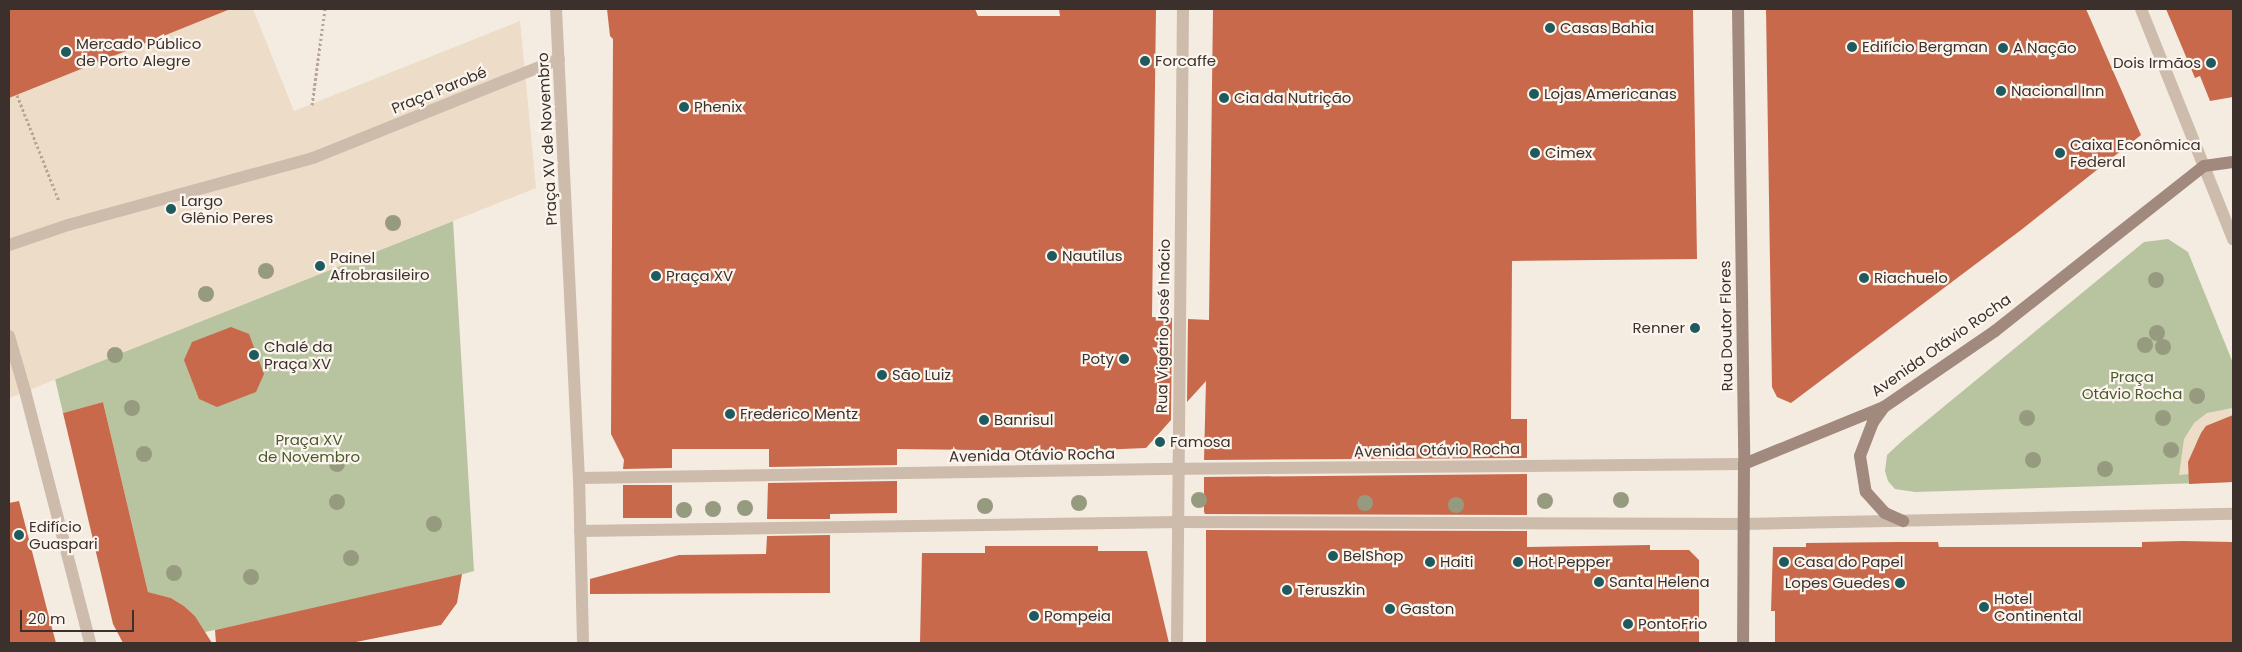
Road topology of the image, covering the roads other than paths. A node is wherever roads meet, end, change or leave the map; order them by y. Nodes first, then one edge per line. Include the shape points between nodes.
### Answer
1 (556, 9) edge
2 (1183, 9) edge
3 (1738, 9) edge
4 (2141, 9) edge
5 (559, 60) junction
6 (2233, 162) edge
7 (2204, 166) junction
8 (2233, 239) edge
9 (9, 245) edge
10 (9, 336) edge
11 (1884, 407) junction
12 (1744, 464) junction
13 (1178, 469) junction
14 (579, 478) junction
15 (2233, 514) edge
16 (1178, 522) junction
17 (1903, 522) junction
18 (1744, 524) junction
19 (580, 531) junction
20 (90, 643) edge
21 (582, 643) edge
22 (1178, 643) edge
23 (1743, 643) edge

1 - 5 street, Praça XV de Novembro
2 - 13 street, Rua Vigário José Inácio
3 - 12 main road, Rua Doutor Flores
4 - 7 street
5 - 9 street, Praça Parobé via 313,158 68,225
5 - 14 street, Praça XV de Novembro
6 - 7 main road
7 - 8 street
7 - 11 main road, Avenida Otávio Rocha via 1995,331
10 - 20 street
11 - 12 main road, Avenida Otávio Rocha
11 - 17 main road via 1873,422 1860,456 1866,492 1885,513
12 - 13 street, Avenida Otávio Rocha
12 - 18 main road, Rua Doutor Flores
13 - 14 street, Avenida Otávio Rocha
13 - 16 street, Rua Vigário José Inácio
14 - 19 street, Praça XV de Novembro
15 - 17 street
16 - 18 street
16 - 19 street
16 - 22 street, Rua Vigário José Inácio
17 - 18 street
18 - 23 main road, Rua Doutor Flores
19 - 21 street, Praça XV de Novembro

